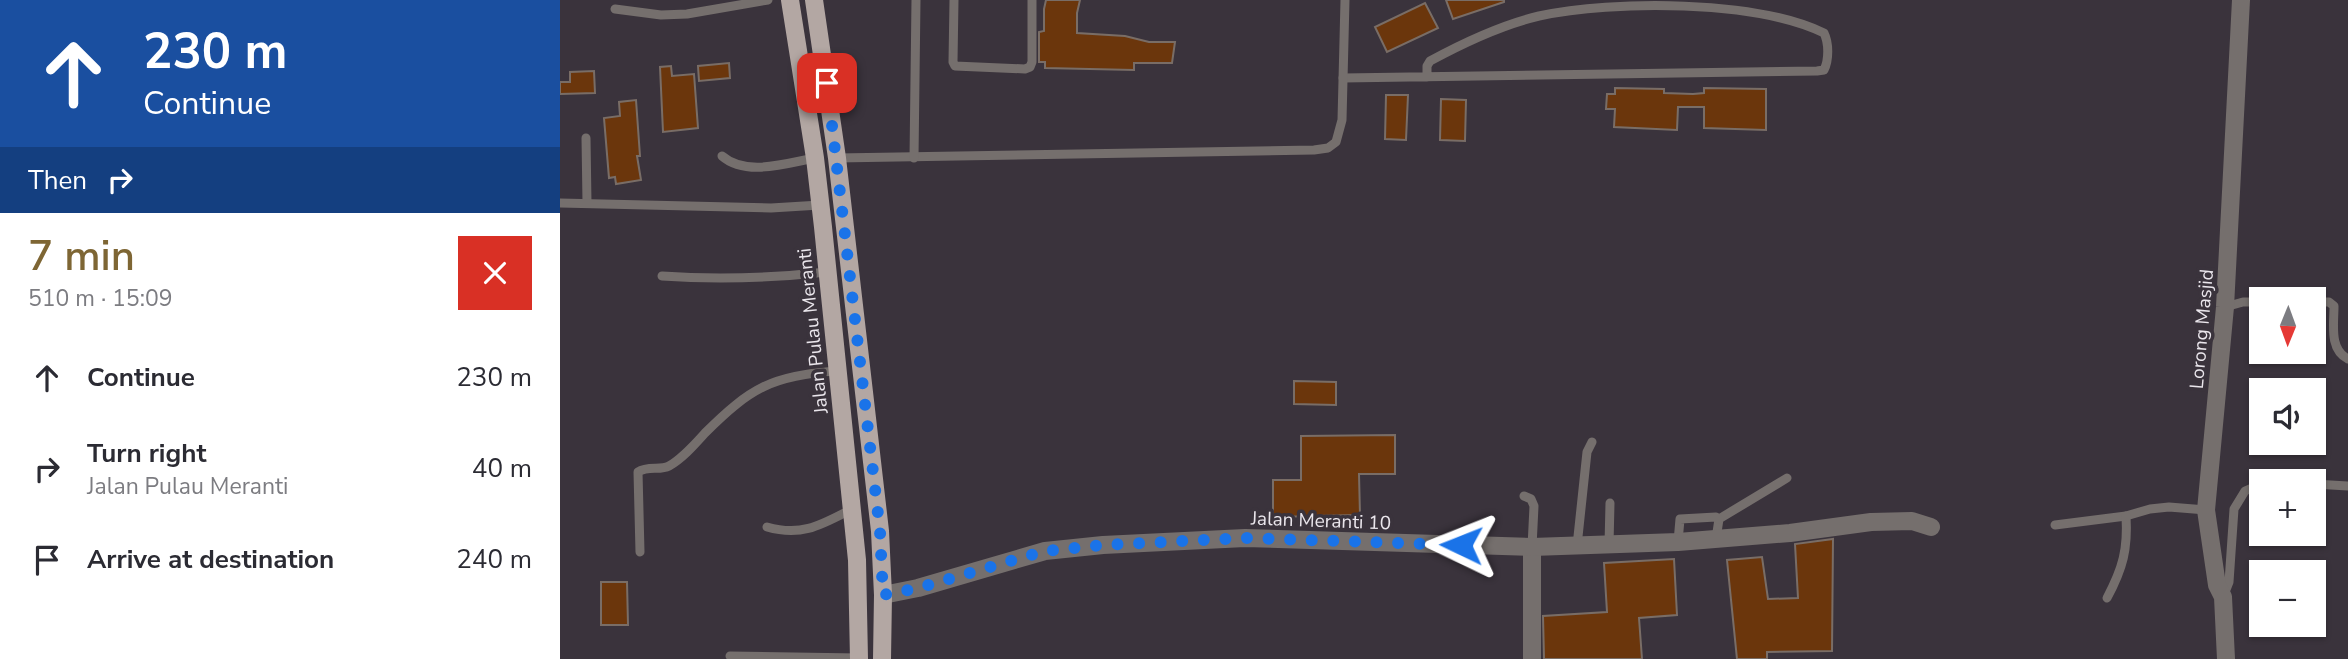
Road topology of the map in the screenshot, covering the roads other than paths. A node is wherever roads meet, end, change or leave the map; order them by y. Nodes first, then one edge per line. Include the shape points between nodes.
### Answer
1 (768, 0) edge
2 (790, 0) edge
3 (814, 0) edge
4 (916, 0) edge
5 (954, 0) edge
6 (1032, 0) edge
7 (1345, 0) edge
8 (2241, 0) edge
9 (615, 9) dead end
10 (1427, 77) junction
11 (1343, 78) junction
12 (586, 138) dead end
13 (722, 156) dead end
14 (815, 158) junction
15 (837, 158) junction
16 (914, 158) junction
17 (560, 203) edge
18 (587, 203) junction
19 (820, 205) junction
20 (827, 272) junction
21 (662, 276) dead end
22 (2249, 302) edge
23 (2326, 302) edge
24 (2225, 307) junction
25 (2348, 359) edge
26 (837, 371) junction
27 (1592, 442) dead end
28 (1787, 478) dead end
29 (2326, 485) edge
30 (2348, 486) edge
31 (2249, 489) edge
32 (1524, 496) dead end
33 (1609, 503) dead end
34 (852, 509) junction
35 (2206, 510) junction
36 (2126, 516) junction
37 (1719, 519) junction
38 (2055, 525) dead end
39 (767, 527) dead end
40 (1931, 527) dead end
41 (1716, 538) junction
42 (1678, 542) junction
43 (1609, 545) junction
44 (1577, 546) junction
45 (1532, 547) junction
46 (640, 552) dead end
47 (882, 559) junction
48 (857, 561) junction
49 (883, 595) junction
50 (2223, 597) junction
51 (2107, 598) dead end
52 (730, 656) dead end
53 (859, 659) edge
54 (882, 659) edge
55 (1532, 659) edge
56 (2226, 659) edge

1 - 9 lane via 687,14
2 - 14 main road, Jalan Pulau Meranti
3 - 15 main road
4 - 16 lane
5 - 6 lane via 955,66 1025,69 1032,62
7 - 11 lane
8 - 24 street, Lorong Masjid
10 - 10 lane via 1430,61 1496,29 1584,10 1639,6 1749,11 1785,17 1824,33 1828,39 1824,71
10 - 11 lane
11 - 16 lane via 1342,120 1336,142 1328,148
12 - 18 lane
13 - 14 lane via 746,166
14 - 19 main road, Jalan Pulau Meranti
15 - 16 lane
15 - 47 main road
17 - 18 lane
18 - 19 lane
19 - 20 main road, Jalan Pulau Meranti
20 - 21 lane via 705,279
20 - 26 main road, Jalan Pulau Meranti
22 - 24 lane
23 - 25 lane via 2334,306 2336,347
24 - 35 street, Lorong Masjid
26 - 34 main road, Jalan Pulau Meranti
26 - 46 lane via 793,375 757,389 668,467 645,467 639,472
27 - 44 lane via 1587,452
28 - 37 lane
29 - 30 lane
31 - 50 lane via 2234,509 2229,582
32 - 45 lane via 1534,506
33 - 43 lane
34 - 39 lane via 814,528 783,532
34 - 48 main road, Jalan Pulau Meranti
35 - 36 lane via 2169,507
35 - 50 street, Lorong Masjid via 2215,578
36 - 38 lane
36 - 51 lane via 2123,563
37 - 41 lane
37 - 42 lane via 1681,519
40 - 41 street, Jalan Meranti 10 via 1912,521 1871,523
41 - 42 street, Jalan Meranti 10
42 - 43 street, Jalan Meranti 10
43 - 44 street, Jalan Meranti 10
44 - 45 street, Jalan Meranti 10
45 - 49 street, Jalan Meranti 10 via 1245,538 1151,542 1045,551
45 - 55 street
47 - 48 main road
47 - 49 main road
48 - 53 main road, Jalan Pulau Meranti
49 - 54 main road
50 - 56 street, Lorong Masjid
52 - 53 lane

